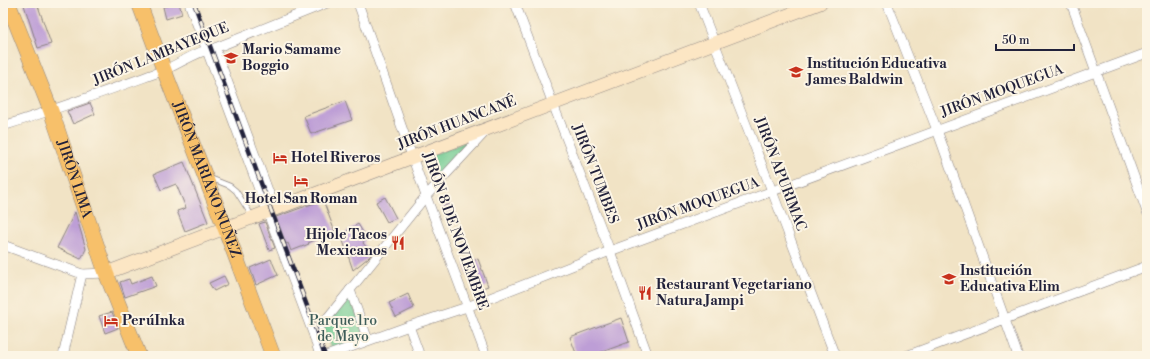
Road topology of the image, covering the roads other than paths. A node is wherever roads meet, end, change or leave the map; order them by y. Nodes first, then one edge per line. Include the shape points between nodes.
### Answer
1 (140, 3) edge
2 (189, 3) edge
3 (327, 3) edge
4 (358, 3) edge
5 (515, 3) edge
6 (699, 3) edge
7 (820, 3) edge
8 (887, 3) edge
9 (1071, 3) edge
10 (7, 10) edge
11 (714, 43) junction
12 (210, 48) junction
13 (1147, 53) edge
14 (164, 70) junction
15 (1096, 72) junction
16 (553, 104) junction
17 (51, 111) junction
18 (3, 126) edge
19 (489, 128) junction
20 (937, 130) junction
21 (413, 157) junction
22 (205, 176) junction
23 (772, 191) junction
24 (426, 196) junction
25 (271, 210) junction
26 (1147, 212) edge
27 (253, 217) junction
28 (225, 228) junction
29 (3, 245) edge
30 (610, 252) junction
31 (1147, 266) edge
32 (106, 273) junction
33 (82, 274) junction
34 (350, 290) junction
35 (467, 307) junction
36 (1005, 319) junction
37 (409, 326) junction
38 (314, 336) junction
39 (368, 340) junction
40 (63, 356) edge
41 (139, 356) edge
42 (273, 356) edge
43 (320, 356) edge
44 (326, 356) edge
45 (420, 356) edge
46 (486, 356) edge
47 (648, 356) edge
48 (835, 356) edge
49 (906, 356) edge
50 (1018, 356) edge

1 - 14 main road, JIRÓN MARIANO NUÑEZ
2 - 12 street
3 - 12 street, JIRÓN LAMBAYEQUE
4 - 21 street, JIRÓN 8 DE NOVIEMBRE
5 - 16 street, JIRÓN TUMBES
6 - 11 street, JIRÓN APURIMAC
7 - 11 street, JIRÓN HUANCANÉ
8 - 20 street
9 - 15 street
10 - 17 main road, JIRÓN LIMA
11 - 16 street, JIRÓN HUANCANÉ
11 - 23 street, JIRÓN APURIMAC
12 - 14 street, JIRÓN LAMBAYEQUE
12 - 25 street
13 - 15 street, JIRÓN MOQUEGUA
14 - 17 street, JIRÓN LAMBAYEQUE
14 - 22 main road, JIRÓN MARIANO NUÑEZ
15 - 20 street, JIRÓN MOQUEGUA
15 - 26 street
16 - 19 street, JIRÓN HUANCANÉ
16 - 30 street, JIRÓN TUMBES
17 - 18 street, JIRÓN LAMBAYEQUE
17 - 32 main road, JIRÓN LIMA
19 - 21 street, JIRÓN HUANCANÉ
19 - 24 street
20 - 23 street, JIRÓN MOQUEGUA
20 - 36 street
21 - 24 street, JIRÓN 8 DE NOVIEMBRE
21 - 25 street, JIRÓN HUANCANÉ
22 - 27 lane via 236,191
22 - 28 main road, JIRÓN MARIANO NUÑEZ
23 - 30 street, JIRÓN MOQUEGUA
23 - 48 street, JIRÓN APURIMAC
24 - 34 street
24 - 35 street, JIRÓN 8 DE NOVIEMBRE
25 - 27 street, JIRÓN HUANCANÉ
25 - 38 street
27 - 28 street, JIRÓN HUANCANÉ
28 - 32 street, JIRÓN HUANCANÉ
28 - 42 main road, JIRÓN MARIANO NUÑEZ
29 - 33 street
30 - 35 street, JIRÓN MOQUEGUA
30 - 47 street, JIRÓN TUMBES
31 - 36 street
32 - 33 street
32 - 41 main road, JIRÓN LIMA
33 - 40 street
34 - 38 street via 316,330
34 - 39 street
35 - 37 street, JIRÓN MOQUEGUA
35 - 46 street, JIRÓN 8 DE NOVIEMBRE
36 - 49 street
36 - 50 street
37 - 39 street, JIRÓN MOQUEGUA
37 - 45 street
38 - 43 street
39 - 44 street, JIRÓN MOQUEGUA

